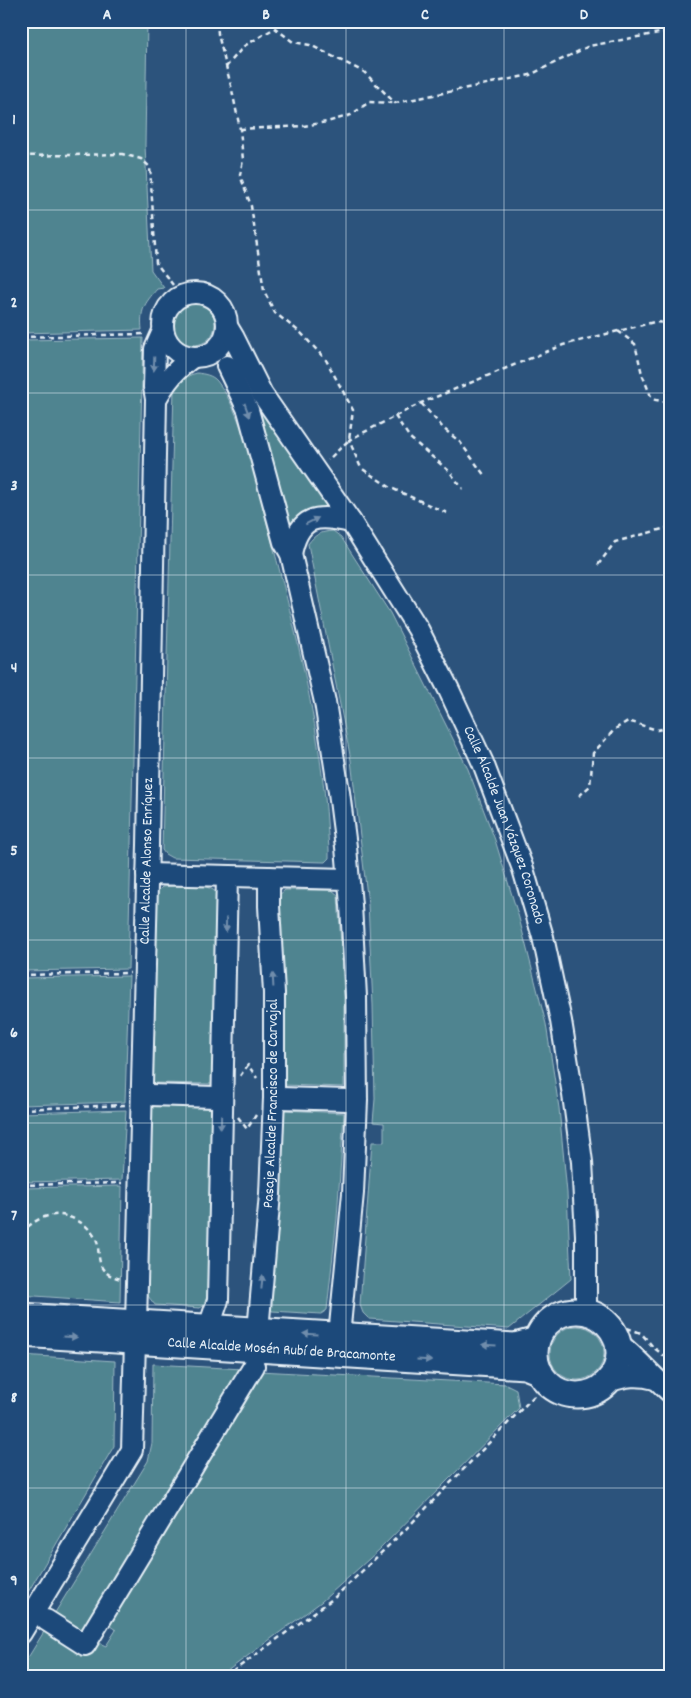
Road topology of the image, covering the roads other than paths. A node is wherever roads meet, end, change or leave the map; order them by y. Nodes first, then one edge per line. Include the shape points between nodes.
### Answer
1 (228, 328) junction
2 (155, 332) junction
3 (193, 358) junction
4 (220, 359) junction
5 (262, 394) junction
6 (156, 398) junction
7 (351, 522) junction
8 (291, 554) junction
9 (147, 874) junction
10 (227, 876) junction
11 (269, 877) junction
12 (348, 879) junction
13 (150, 1095) dead end
14 (215, 1097) dead end
15 (281, 1098) dead end
16 (347, 1100) dead end
17 (586, 1312) junction
18 (21, 1316) edge
19 (209, 1327) junction
20 (258, 1331) junction
21 (135, 1332) junction
22 (21, 1334) edge
23 (622, 1335) junction
24 (339, 1336) junction
25 (537, 1340) junction
26 (254, 1366) dead end
27 (608, 1382) junction
28 (539, 1383) junction
29 (662, 1385) edge
30 (46, 1620) dead end
31 (21, 1633) edge

1 - 2 street via 222,306 214,298 195,292 180,296 169,306
1 - 4 street
1 - 5 street, Calle Alcalde Juan Vázquez Coronado
2 - 3 street via 165,337 176,352
2 -> 6 street, Calle Alcalde Alonso Enríquez
3 - 4 street
3 - 6 street via 166,381
4 - 5 street, Calle Alcalde Juan Vázquez Coronado
4 -> 8 street via 248,410 284,542
5 - 7 street, Calle Alcalde Juan Vázquez Coronado
6 - 9 street, Calle Alcalde Alonso Enríquez
8 -> 7 street via 301,527 311,520 321,517
7 - 17 street, Calle Alcalde Juan Vázquez Coronado via 413,621 449,690 483,763 523,869 557,1002 573,1095 582,1162
8 - 12 street via 325,702
9 - 10 street
9 - 21 street, Calle Alcalde Alonso Enríquez
10 - 11 street
10 -> 19 street via 218,1300
11 - 12 street
20 -> 11 street, Pasaje Alcalde Francisco de Carvajal via 270,1194 274,1098
12 - 24 street via 356,997 357,1100
13 - 14 street
15 - 16 street
17 - 23 main road via 598,1316
17 - 25 main road via 557,1316 547,1324
18 - 21 main road, Calle Alcalde Mosén Rubí de Bracamonte
19 - 20 main road, Calle Alcalde Mosén Rubí de Bracamonte
19 - 21 main road, Calle Alcalde Mosén Rubí de Bracamonte
24 -> 20 main road, Calle Alcalde Mosén Rubí de Bracamonte
22 -> 21 main road, Calle Alcalde Mosén Rubí de Bracamonte
21 -> 28 main road, Calle Alcalde Mosén Rubí de Bracamonte via 525,1366
21 - 31 street, Calle Alcalde Alonso Enríquez via 132,1450
23 - 27 main road via 619,1360
23 - 29 street
25 -> 24 main road, Calle Alcalde Mosén Rubí de Bracamonte via 515,1346
25 - 28 main road
26 - 30 street via 85,1645
27 - 28 main road via 584,1394 569,1394 546,1381
27 - 29 street via 628,1376 645,1376

